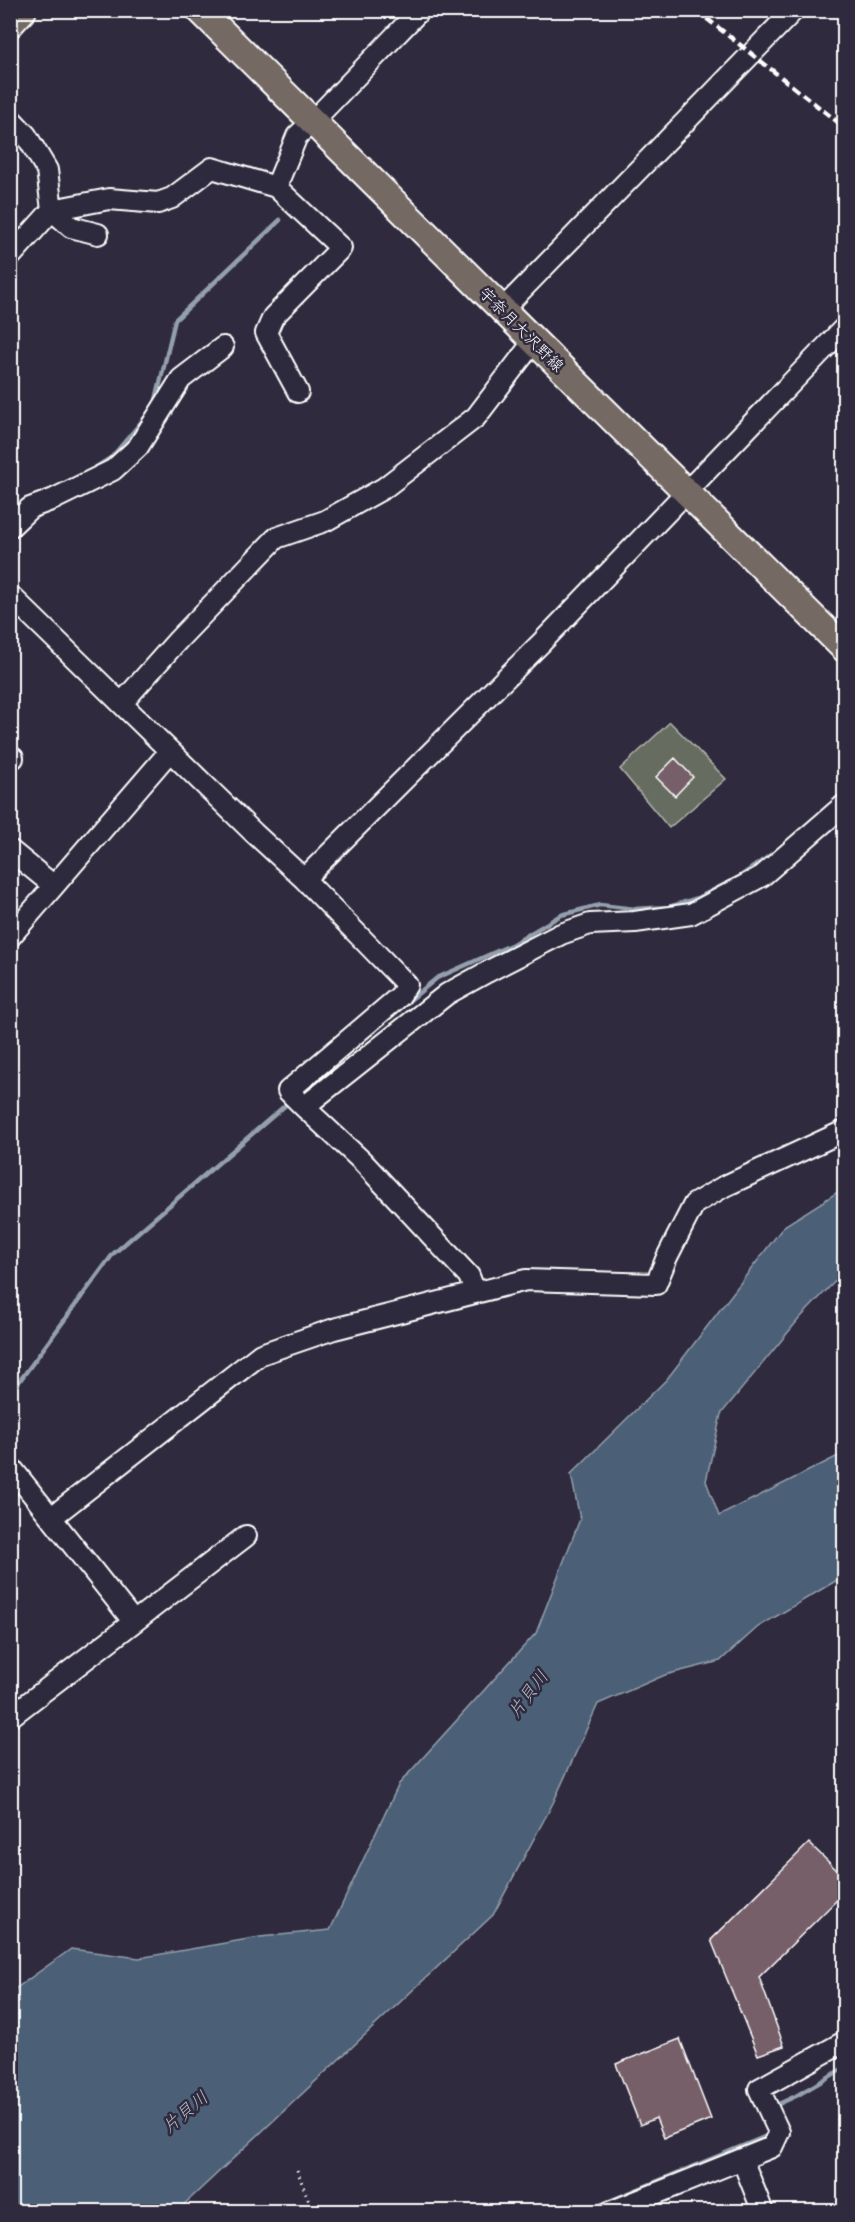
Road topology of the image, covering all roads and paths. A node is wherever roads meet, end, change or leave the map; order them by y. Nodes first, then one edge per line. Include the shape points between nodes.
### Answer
1 (23, 10) edge
2 (200, 10) edge
3 (420, 10) edge
4 (794, 10) edge
5 (10, 24) edge
6 (10, 118) edge
7 (312, 122) junction
8 (277, 189) junction
9 (52, 210) junction
10 (98, 234) dead end
11 (10, 256) edge
12 (502, 310) junction
13 (844, 328) edge
14 (534, 340) junction
15 (223, 347) dead end
16 (298, 392) dead end
17 (687, 491) junction
18 (10, 527) edge
19 (10, 595) edge
20 (844, 648) edge
21 (122, 703) junction
22 (170, 751) junction
23 (844, 805) edge
24 (10, 850) edge
25 (304, 879) junction
26 (54, 886) junction
27 (10, 937) edge
28 (304, 1107) junction
29 (844, 1131) edge
30 (475, 1293) junction
31 (10, 1466) edge
32 (52, 1517) junction
33 (246, 1536) dead end
34 (133, 1621) junction
35 (10, 1717) edge
36 (844, 2042) edge
37 (742, 2158) junction
38 (297, 2170) dead end
39 (314, 2211) edge
40 (610, 2211) edge
41 (763, 2211) edge

1 - 5 main road
2 - 7 main road, 宇奈月大沢野線
3 - 7 street
4 - 12 street
6 - 9 street via 26,135 47,170
7 - 8 street via 297,136
7 - 12 main road, 宇奈月大沢野線
8 - 9 street via 212,168 172,198 158,203 109,199
8 - 16 street via 341,248 273,317 266,333
9 - 10 street via 71,227
9 - 11 street
12 - 14 main road, 宇奈月大沢野線
13 - 17 street
14 - 17 main road, 宇奈月大沢野線
14 - 21 street via 476,417 384,488 325,521 276,538
15 - 18 street via 181,379 138,447 113,470 30,508
17 - 20 main road, 宇奈月大沢野線
17 - 25 street
19 - 21 street
21 - 22 street
22 - 25 street
22 - 26 street
23 - 28 street via 762,876 691,914 590,924 561,934 477,977 447,994
24 - 26 street
25 - 28 street via 407,985 400,996 288,1091
26 - 27 street
28 - 30 street via 362,1161 469,1276
29 - 30 street via 694,1204 656,1284 526,1280
30 - 32 street via 334,1329 261,1354
31 - 32 street
32 - 34 street
33 - 34 street
34 - 35 street
36 - 37 street via 759,2090 779,2132 772,2147
37 - 40 street
37 - 41 street
38 - 39 path

